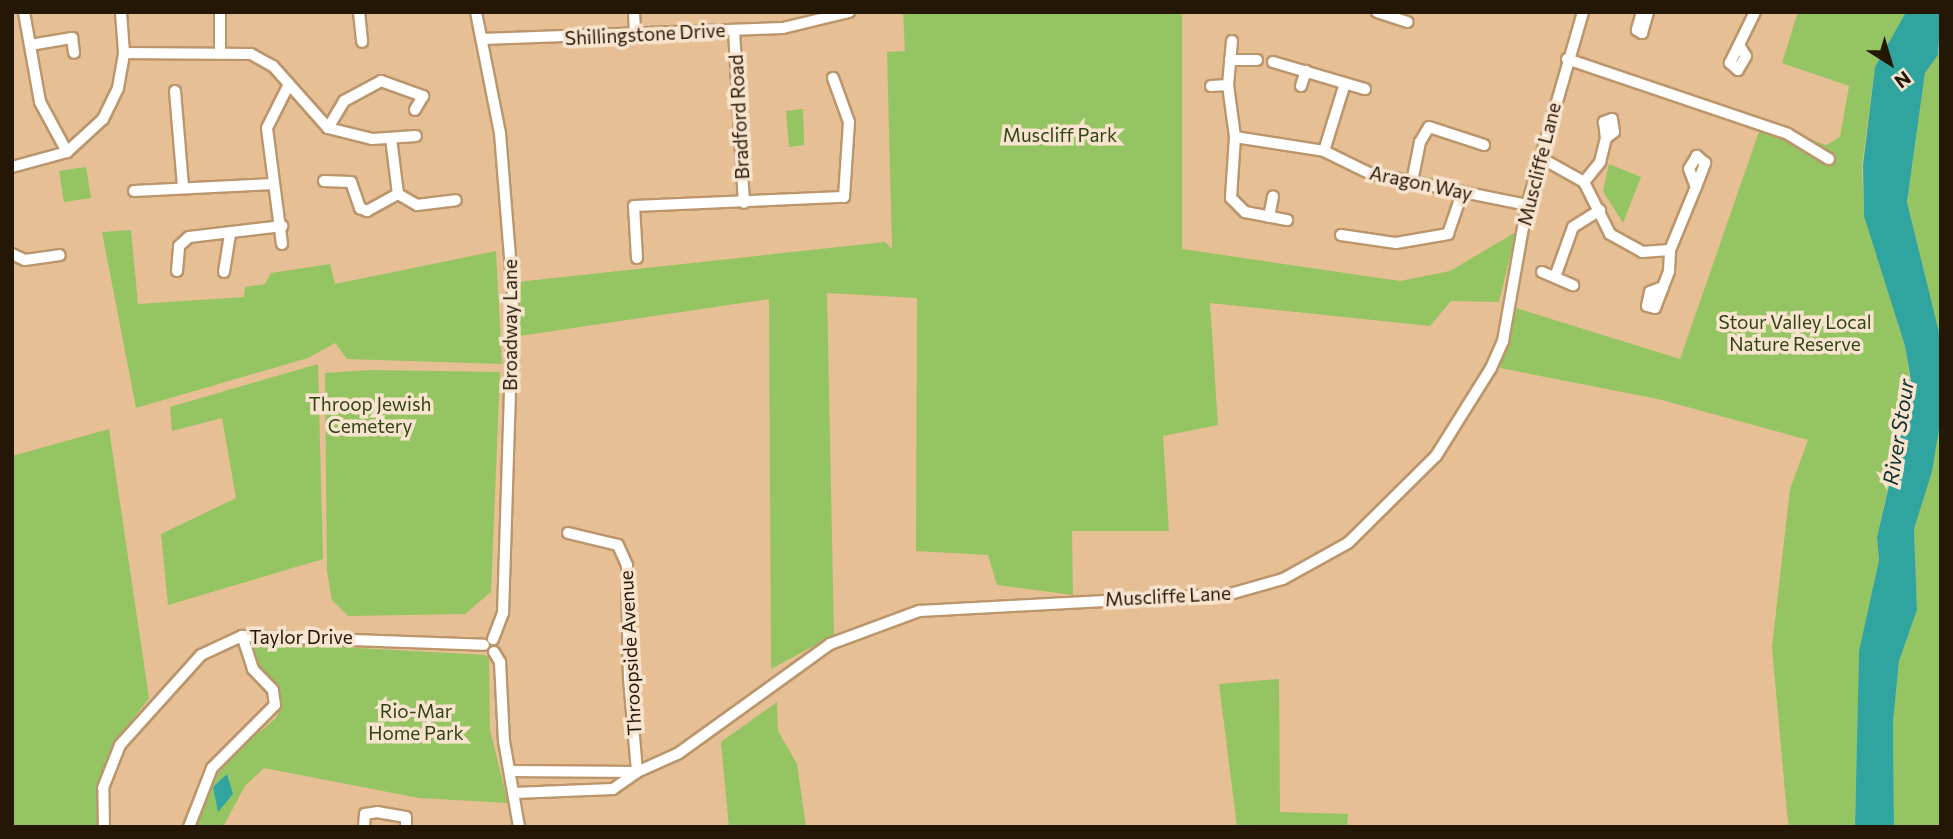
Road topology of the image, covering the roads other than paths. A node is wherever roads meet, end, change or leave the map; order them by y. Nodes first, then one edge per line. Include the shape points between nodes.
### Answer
1 (24, 12) edge
2 (121, 12) edge
3 (220, 12) edge
4 (359, 12) edge
5 (476, 12) edge
6 (634, 12) edge
7 (849, 12) edge
8 (1377, 12) edge
9 (1583, 12) edge
10 (1642, 12) edge
11 (1648, 12) edge
12 (1755, 12) edge
13 (1407, 22) dead end
14 (734, 30) junction
15 (635, 32) junction
16 (482, 38) junction
17 (1232, 41) dead end
18 (362, 42) dead end
19 (30, 45) junction
20 (1739, 45) dead end
21 (220, 50) junction
22 (75, 53) dead end
23 (124, 53) junction
24 (1567, 59) junction
25 (1230, 60) junction
26 (1256, 60) dead end
27 (1273, 62) dead end
28 (1306, 71) junction
29 (833, 78) dead end
30 (1345, 83) junction
31 (289, 84) junction
32 (1228, 85) junction
33 (1211, 86) dead end
34 (1301, 86) dead end
35 (1365, 89) dead end
36 (175, 91) dead end
37 (415, 110) dead end
38 (328, 128) junction
39 (416, 136) dead end
40 (1236, 137) junction
41 (391, 138) junction
42 (1606, 138) dead end
43 (1484, 145) dead end
44 (1324, 151) junction
45 (67, 152) junction
46 (1541, 158) junction
47 (1829, 159) dead end
48 (12, 167) edge
49 (324, 181) dead end
50 (1412, 182) junction
51 (1584, 183) junction
52 (273, 184) junction
53 (183, 187) junction
54 (1696, 187) dead end
55 (134, 191) dead end
56 (1462, 193) junction
57 (398, 194) junction
58 (1273, 197) dead end
59 (456, 200) dead end
60 (744, 203) junction
61 (1527, 205) junction
62 (1600, 210) junction
63 (1269, 217) junction
64 (1287, 220) dead end
65 (282, 226) junction
66 (230, 234) junction
67 (1341, 235) dead end
68 (282, 244) dead end
69 (1670, 250) junction
70 (12, 254) edge
71 (60, 255) dead end
72 (637, 258) dead end
73 (177, 271) dead end
74 (224, 272) dead end
75 (1542, 272) dead end
76 (1555, 277) junction
77 (1573, 285) dead end
78 (1663, 287) dead end
79 (568, 533) dead end
80 (242, 636) junction
81 (490, 645) junction
82 (511, 771) junction
83 (637, 772) junction
84 (514, 793) junction
85 (104, 827) edge
86 (189, 827) edge
87 (364, 827) edge
88 (406, 827) edge
89 (519, 827) edge

1 - 19 street
2 - 23 street
3 - 21 street
4 - 18 street
5 - 16 street, Broadway Lane
6 - 15 street
7 - 14 street, Shillingstone Drive via 819,22
8 - 13 street
9 - 24 street, Muscliffe Lane
10 - 11 street via 1637,30 1642,33 1651,18
12 - 20 street
14 - 15 street, Shillingstone Drive
14 - 60 street, Bradford Road
15 - 16 street, Shillingstone Drive
16 - 81 street, Broadway Lane via 500,133 513,296 503,613
17 - 25 street
19 - 22 street via 72,38
19 - 45 street via 40,102
21 - 23 street
21 - 31 street via 251,54 274,66
23 - 45 street via 112,105 87,139
24 - 46 street, Muscliffe Lane
24 - 47 street via 1788,134
25 - 26 street
25 - 32 street
27 - 28 street
28 - 30 street
28 - 34 street
29 - 60 street, Bradford Road via 849,122 848,197
30 - 35 street
30 - 44 street
31 - 38 street
31 - 52 street via 267,128
32 - 33 street
32 - 40 street
36 - 53 street
37 - 38 street via 422,96 381,81 344,101
38 - 41 street
39 - 41 street
40 - 44 street, Aragon Way
40 - 63 street via 1231,198 1245,212
41 - 57 street
42 - 51 street via 1600,162
43 - 50 street via 1427,122
44 - 50 street, Aragon Way via 1369,173
45 - 48 street
46 - 51 street
46 - 61 street, Muscliffe Lane
49 - 57 street via 351,182 360,208 367,211
50 - 56 street, Aragon Way
51 - 62 street
52 - 53 street
52 - 65 street
53 - 55 street
54 - 69 street
56 - 61 street, Aragon Way
56 - 67 street via 1448,234 1396,243
57 - 59 street via 416,205
58 - 63 street
60 - 72 street, Bradford Road via 634,206
61 - 83 street, Muscliffe Lane via 1503,341 1482,388 1423,470 1377,519 1337,550 1272,583 1230,594 919,611 830,644 679,753
62 - 69 street via 1618,242 1642,252
62 - 76 street via 1573,227
63 - 64 street
65 - 66 street
65 - 68 street
66 - 73 street via 183,241
66 - 74 street
69 - 78 street
70 - 71 street via 25,260
75 - 76 street
76 - 77 street
79 - 83 street, Throopside Avenue via 618,545 627,565
80 - 81 street, Taylor Drive
80 - 85 street, Taylor Drive via 201,655 120,745 103,788
80 - 86 street via 253,669 273,690 275,705 212,768
81 - 82 street via 500,662
82 - 83 street, Muscliffe Lane
82 - 84 street
83 - 84 street via 613,789
84 - 89 street
87 - 88 street via 365,814 377,812 406,817

